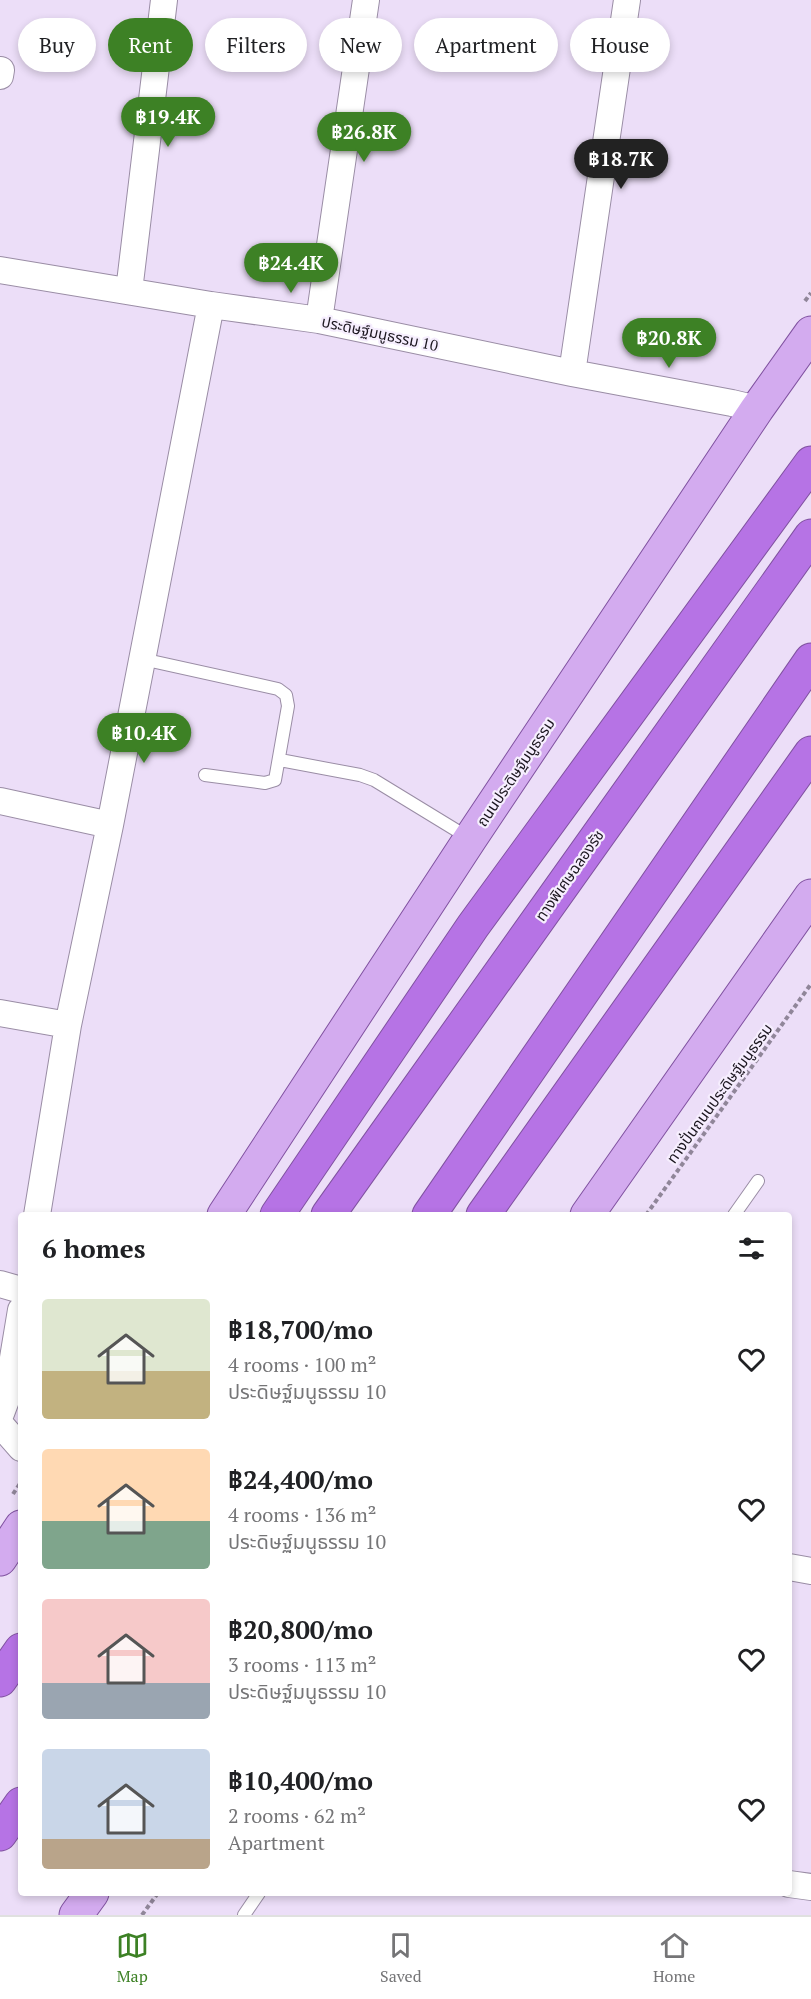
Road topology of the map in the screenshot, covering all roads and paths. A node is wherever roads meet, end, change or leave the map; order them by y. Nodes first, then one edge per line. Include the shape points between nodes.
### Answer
1 (164, 0) edge
2 (366, 0) edge
3 (627, 0) edge
4 (0, 270) edge
5 (129, 291) junction
6 (210, 305) junction
7 (319, 320) junction
8 (811, 333) edge
9 (572, 373) junction
10 (757, 409) junction
11 (811, 463) edge
12 (811, 536) edge
13 (142, 659) junction
14 (811, 660) edge
15 (811, 753) edge
16 (280, 760) junction
17 (205, 775) dead end
18 (0, 801) edge
19 (110, 825) junction
20 (470, 839) junction
21 (811, 896) edge
22 (811, 984) edge
23 (0, 1013) edge
24 (68, 1026) junction
25 (758, 1181) dead end
26 (37, 1212) edge
27 (226, 1212) edge
28 (279, 1212) edge
29 (330, 1212) edge
30 (431, 1212) edge
31 (485, 1212) edge
32 (589, 1212) edge
33 (648, 1212) edge
34 (736, 1212) edge
35 (0, 1284) edge
36 (18, 1289) edge
37 (18, 1328) edge
38 (0, 1416) edge
39 (0, 1424) edge
40 (18, 1445) edge
41 (18, 1532) edge
42 (0, 1559) edge
43 (792, 1568) edge
44 (811, 1571) edge
45 (18, 1654) edge
46 (0, 1680) edge
47 (18, 1808) edge
48 (0, 1834) edge
49 (792, 1884) edge
50 (811, 1887) edge
51 (90, 1896) edge
52 (156, 1896) edge
53 (257, 1896) edge
54 (76, 1915) edge
55 (142, 1915) edge
56 (244, 1915) edge

1 - 5 street
2 - 7 street
3 - 9 street
4 - 5 street, ประดิษฐ์มนูธรรม 10
5 - 6 street, ประดิษฐ์มนูธรรม 10
6 - 7 street, ประดิษฐ์มนูธรรม 10
6 - 13 street
7 - 9 street, ประดิษฐ์มนูธรรม 10
8 - 10 main road, ถนนประดิษฐ์มนูธรรม
9 - 10 street, ประดิษฐ์มนูธรรม 10
10 - 20 main road, ถนนประดิษฐ์มนูธรรม
11 - 28 highway via 473,926
12 - 29 highway, ทางพิเศษฉลองรัช
13 - 16 lane via 278,689 286,695 288,706
13 - 19 street
14 - 30 highway
15 - 31 highway
16 - 17 lane via 275,780 265,783
16 - 20 lane via 374,780
18 - 19 street
19 - 24 street
20 - 27 main road, ถนนประดิษฐ์มนูธรรม
21 - 32 main road
22 - 33 path, ทางปั่นถนนประดิษฐ์มนูธรรม
23 - 24 street
24 - 26 street
25 - 34 lane
35 - 36 street
37 - 38 street
39 - 40 street
41 - 42 main road
43 - 44 street
45 - 46 highway
47 - 48 highway
49 - 50 street
51 - 54 main road
52 - 55 path
53 - 56 lane

